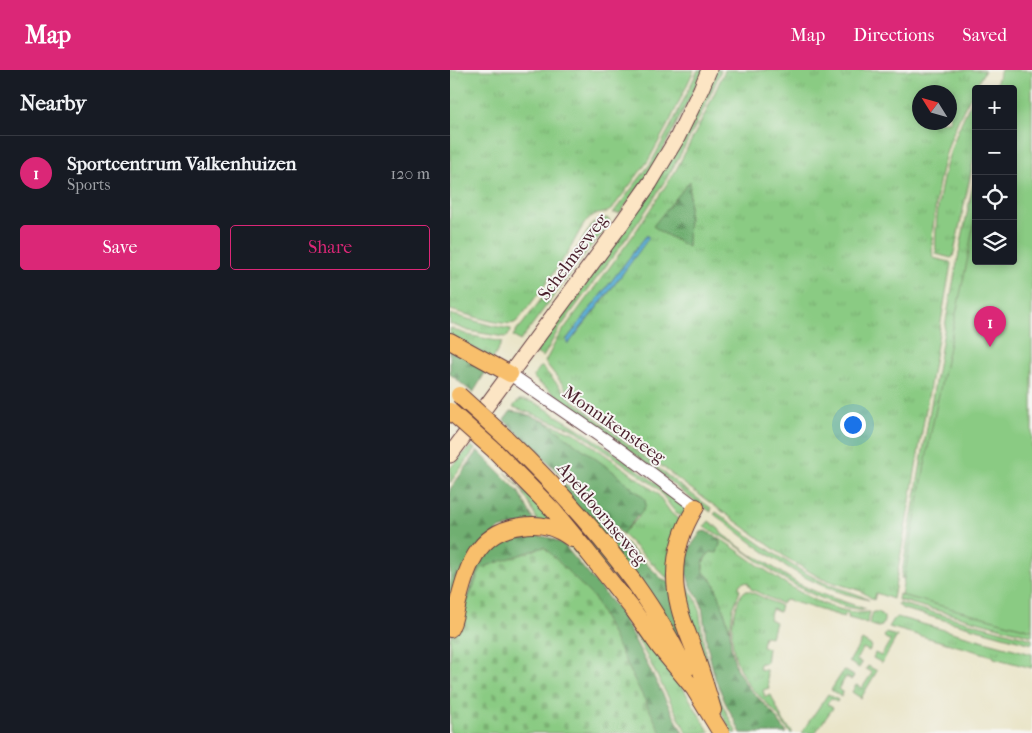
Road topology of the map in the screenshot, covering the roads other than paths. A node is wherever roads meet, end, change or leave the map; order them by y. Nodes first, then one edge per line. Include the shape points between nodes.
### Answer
1 (709, 70) edge
2 (450, 341) edge
3 (510, 374) junction
4 (454, 392) edge
5 (450, 411) edge
6 (450, 455) edge
7 (696, 507) joint
8 (586, 550) junction
9 (450, 629) edge
10 (694, 688) junction
11 (720, 732) edge

1 - 3 main road, Schelmseweg via 677,138 650,183
2 - 3 main road
3 - 6 main road, Schelmseweg
3 - 7 street, Monnikensteeg
4 - 10 main road, Apeldoornseweg, bridge via 506,437 563,495 608,548 676,648
5 - 8 main road, Apeldoornseweg, bridge via 553,510
7 - 11 main road via 680,539 675,582 679,607
8 - 9 main road via 560,531 543,526 518,526 494,535 473,558
8 - 10 main road, Apeldoornseweg
10 - 11 main road, Apeldoornseweg

